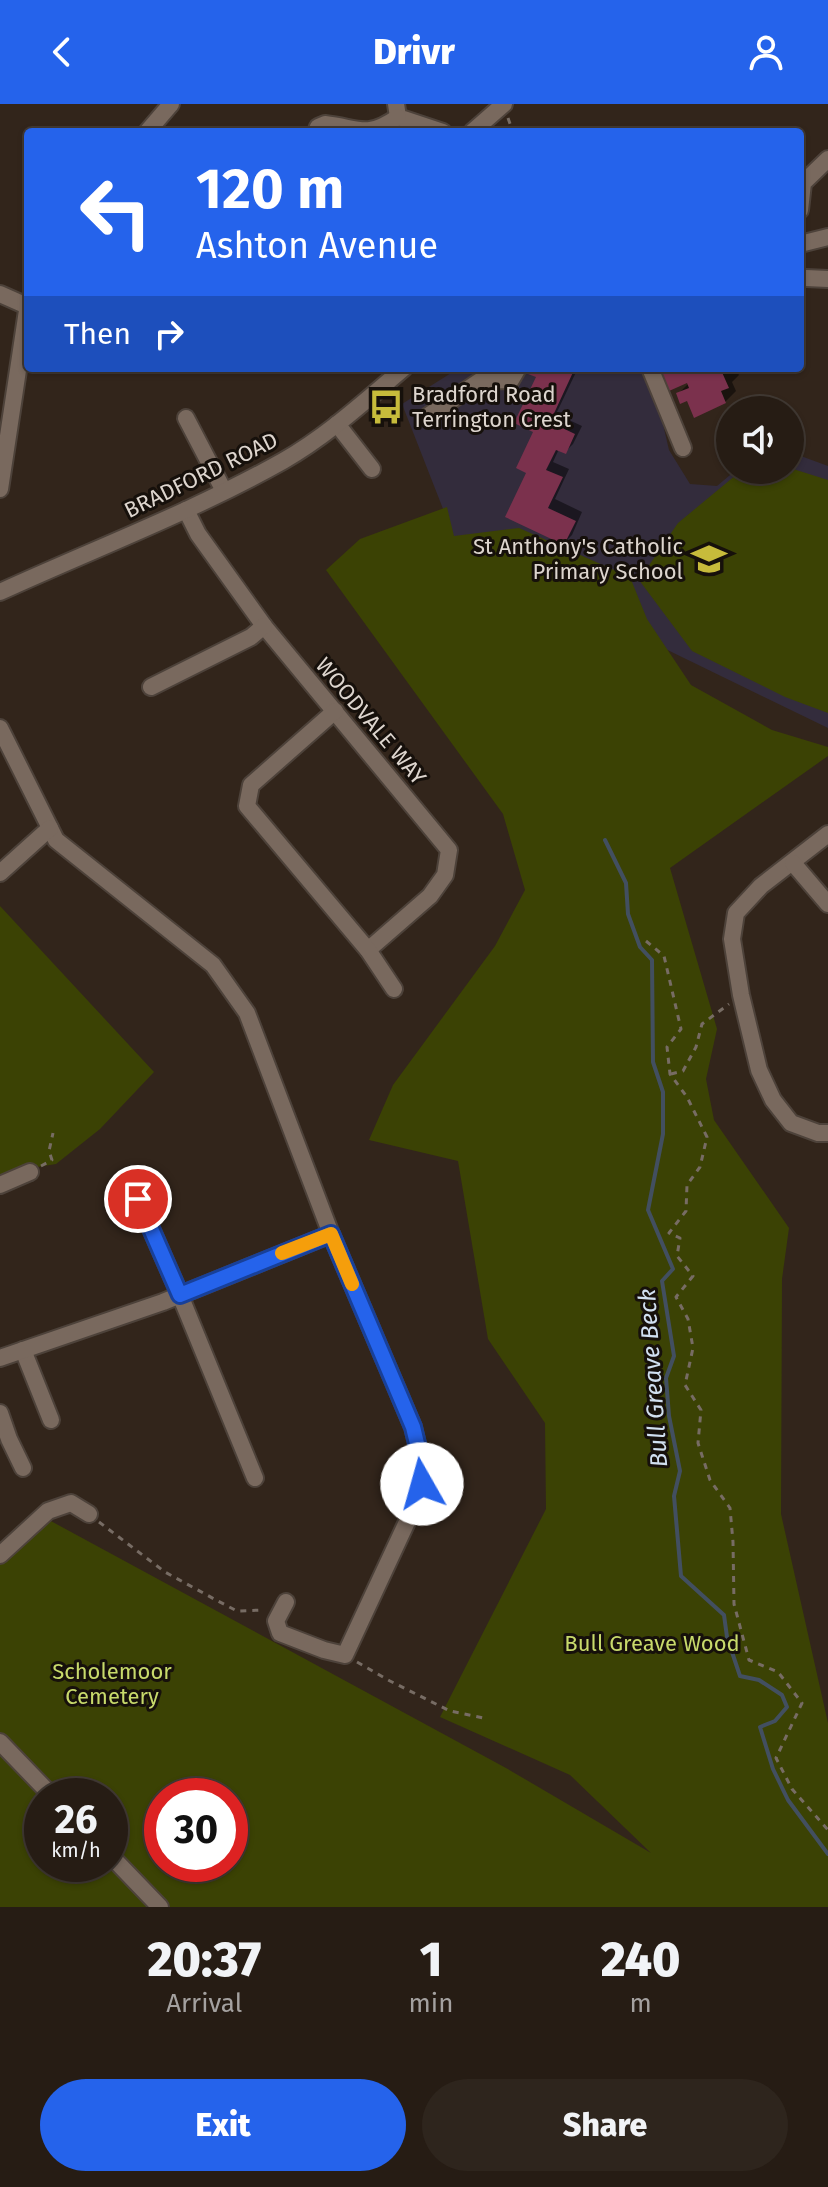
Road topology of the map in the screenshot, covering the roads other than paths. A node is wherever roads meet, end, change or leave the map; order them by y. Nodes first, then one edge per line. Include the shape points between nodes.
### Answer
1 (171, 104) edge
2 (504, 104) edge
3 (397, 111) edge
4 (150, 128) edge
5 (318, 128) edge
6 (346, 128) edge
7 (383, 128) edge
8 (435, 128) edge
9 (477, 128) edge
10 (828, 159) edge
11 (804, 182) edge
12 (828, 237) edge
13 (804, 243) edge
14 (806, 278) dead end
15 (828, 279) edge
16 (0, 294) edge
17 (24, 303) edge
18 (24, 331) edge
19 (399, 372) edge
20 (516, 372) edge
21 (652, 372) edge
22 (428, 416) dead end
23 (186, 418) dead end
24 (337, 424) junction
25 (683, 448) dead end
26 (372, 469) dead end
27 (0, 489) edge
28 (224, 491) junction
29 (186, 510) junction
30 (0, 592) edge
31 (264, 626) junction
32 (151, 687) dead end
33 (335, 711) junction
34 (0, 728) edge
35 (50, 828) junction
36 (828, 834) edge
37 (793, 863) junction
38 (0, 873) edge
39 (828, 904) edge
40 (368, 950) junction
41 (394, 989) dead end
42 (828, 1133) edge
43 (30, 1172) road end
44 (0, 1185) edge
45 (138, 1199) dead end
46 (331, 1234) junction
47 (180, 1295) junction
48 (23, 1350) junction
49 (0, 1358) edge
50 (0, 1413) edge
51 (51, 1420) dead end
52 (23, 1468) dead end
53 (255, 1478) dead end
54 (89, 1514) road end
55 (0, 1555) edge
56 (286, 1602) dead end
57 (0, 1742) edge
58 (35, 1778) edge
59 (128, 1874) edge
60 (160, 1907) edge

1 - 4 street
2 - 9 street
3 - 7 street
3 - 8 street
5 - 6 street
10 - 11 street
12 - 13 street
14 - 15 street
16 - 17 street
18 - 27 street
19 - 24 street, BRADFORD ROAD
20 - 22 street via 511,380 480,381
21 - 25 street
23 - 28 street
24 - 26 street
24 - 28 street, BRADFORD ROAD via 285,460
28 - 29 street, BRADFORD ROAD
29 - 30 street, BRADFORD ROAD
29 - 31 street, WOODVALE WAY
31 - 32 street
31 - 33 street, WOODVALE WAY
33 - 40 street, WOODVALE WAY via 449,850 445,875 430,896
33 - 40 street via 251,785 247,806
34 - 35 street
35 - 38 street
35 - 46 street via 56,840 213,965 247,1013
36 - 37 street
37 - 39 street
37 - 42 street via 736,913 732,939 759,1070 773,1100 791,1123
40 - 41 street
43 - 44 street
45 - 47 street
46 - 47 street
46 - 56 street via 413,1427 422,1484 345,1655 280,1633 276,1621
47 - 48 street
47 - 53 street
48 - 49 street
48 - 51 street
50 - 52 street
54 - 55 street via 71,1503 48,1511
57 - 58 street
59 - 60 street

